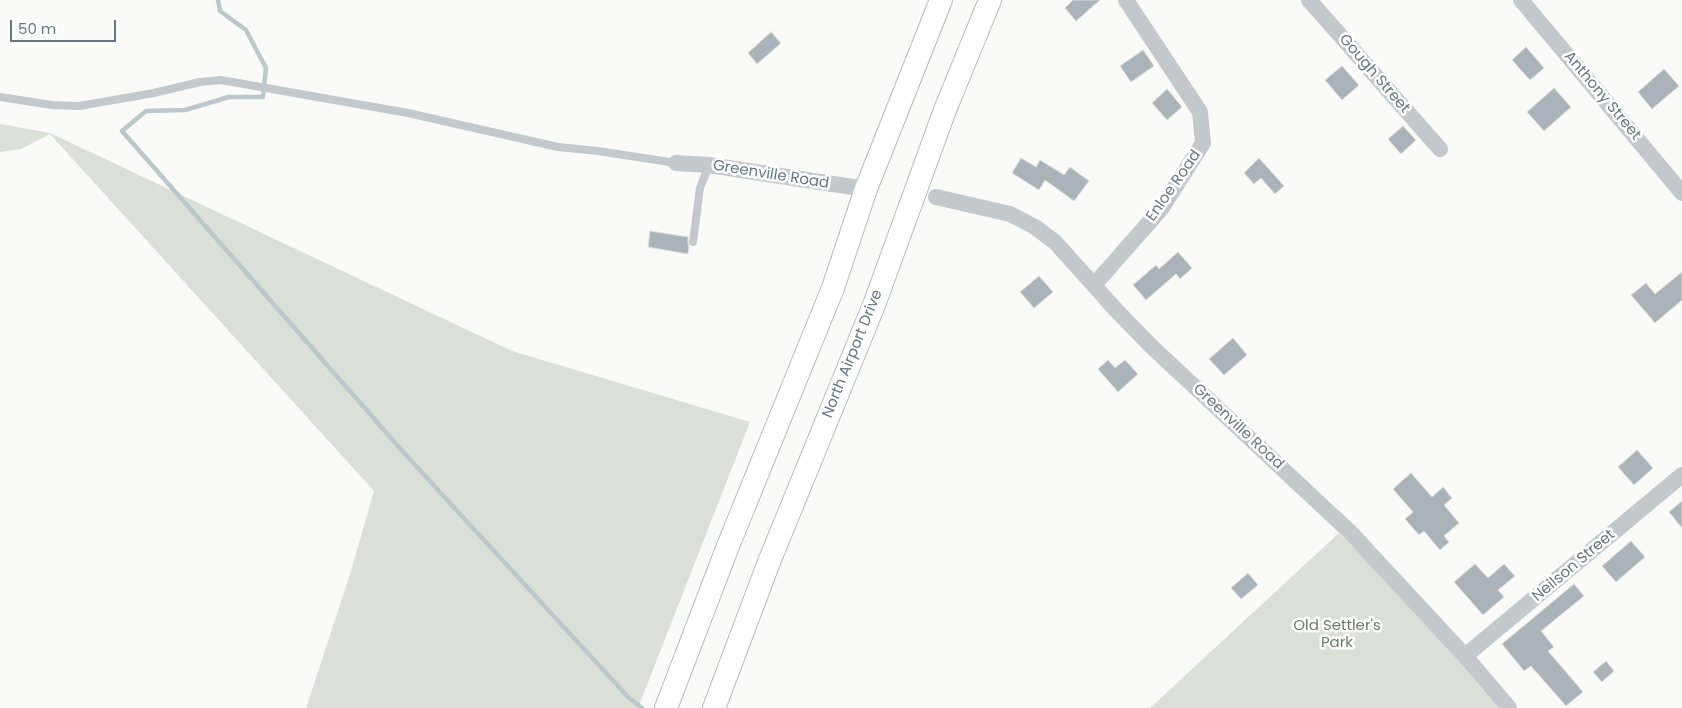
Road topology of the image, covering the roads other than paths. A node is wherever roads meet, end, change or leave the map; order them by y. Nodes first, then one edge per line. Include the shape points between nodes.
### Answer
1 (941, 0) edge
2 (990, 0) edge
3 (1126, 0) edge
4 (1309, 0) edge
5 (1521, 0) edge
6 (0, 97) edge
7 (1440, 149) dead end
8 (676, 163) joint
9 (708, 165) junction
10 (866, 189) junction
11 (1682, 192) edge
12 (936, 197) dead end
13 (693, 242) dead end
14 (1094, 285) junction
15 (1682, 475) edge
16 (1465, 656) junction
17 (666, 708) edge
18 (714, 708) edge
19 (1508, 708) edge

1 - 10 main road
2 - 18 main road, North Airport Drive via 945,110 874,305 769,562
3 - 14 street, Enloe Road via 1200,112 1203,143 1161,210
4 - 7 street, Gough Street
5 - 11 street, Anthony Street
6 - 8 lane via 79,106 200,82 232,81 408,113 558,147
8 - 9 street, Greenville Road
9 - 10 street, Greenville Road
9 - 13 lane via 700,188
10 - 17 main road via 833,288
12 - 14 street, Greenville Road via 999,210 1025,221 1055,242
14 - 16 street, Greenville Road via 1151,346 1350,532
15 - 16 street, Neilson Street
16 - 19 street, Greenville Road

